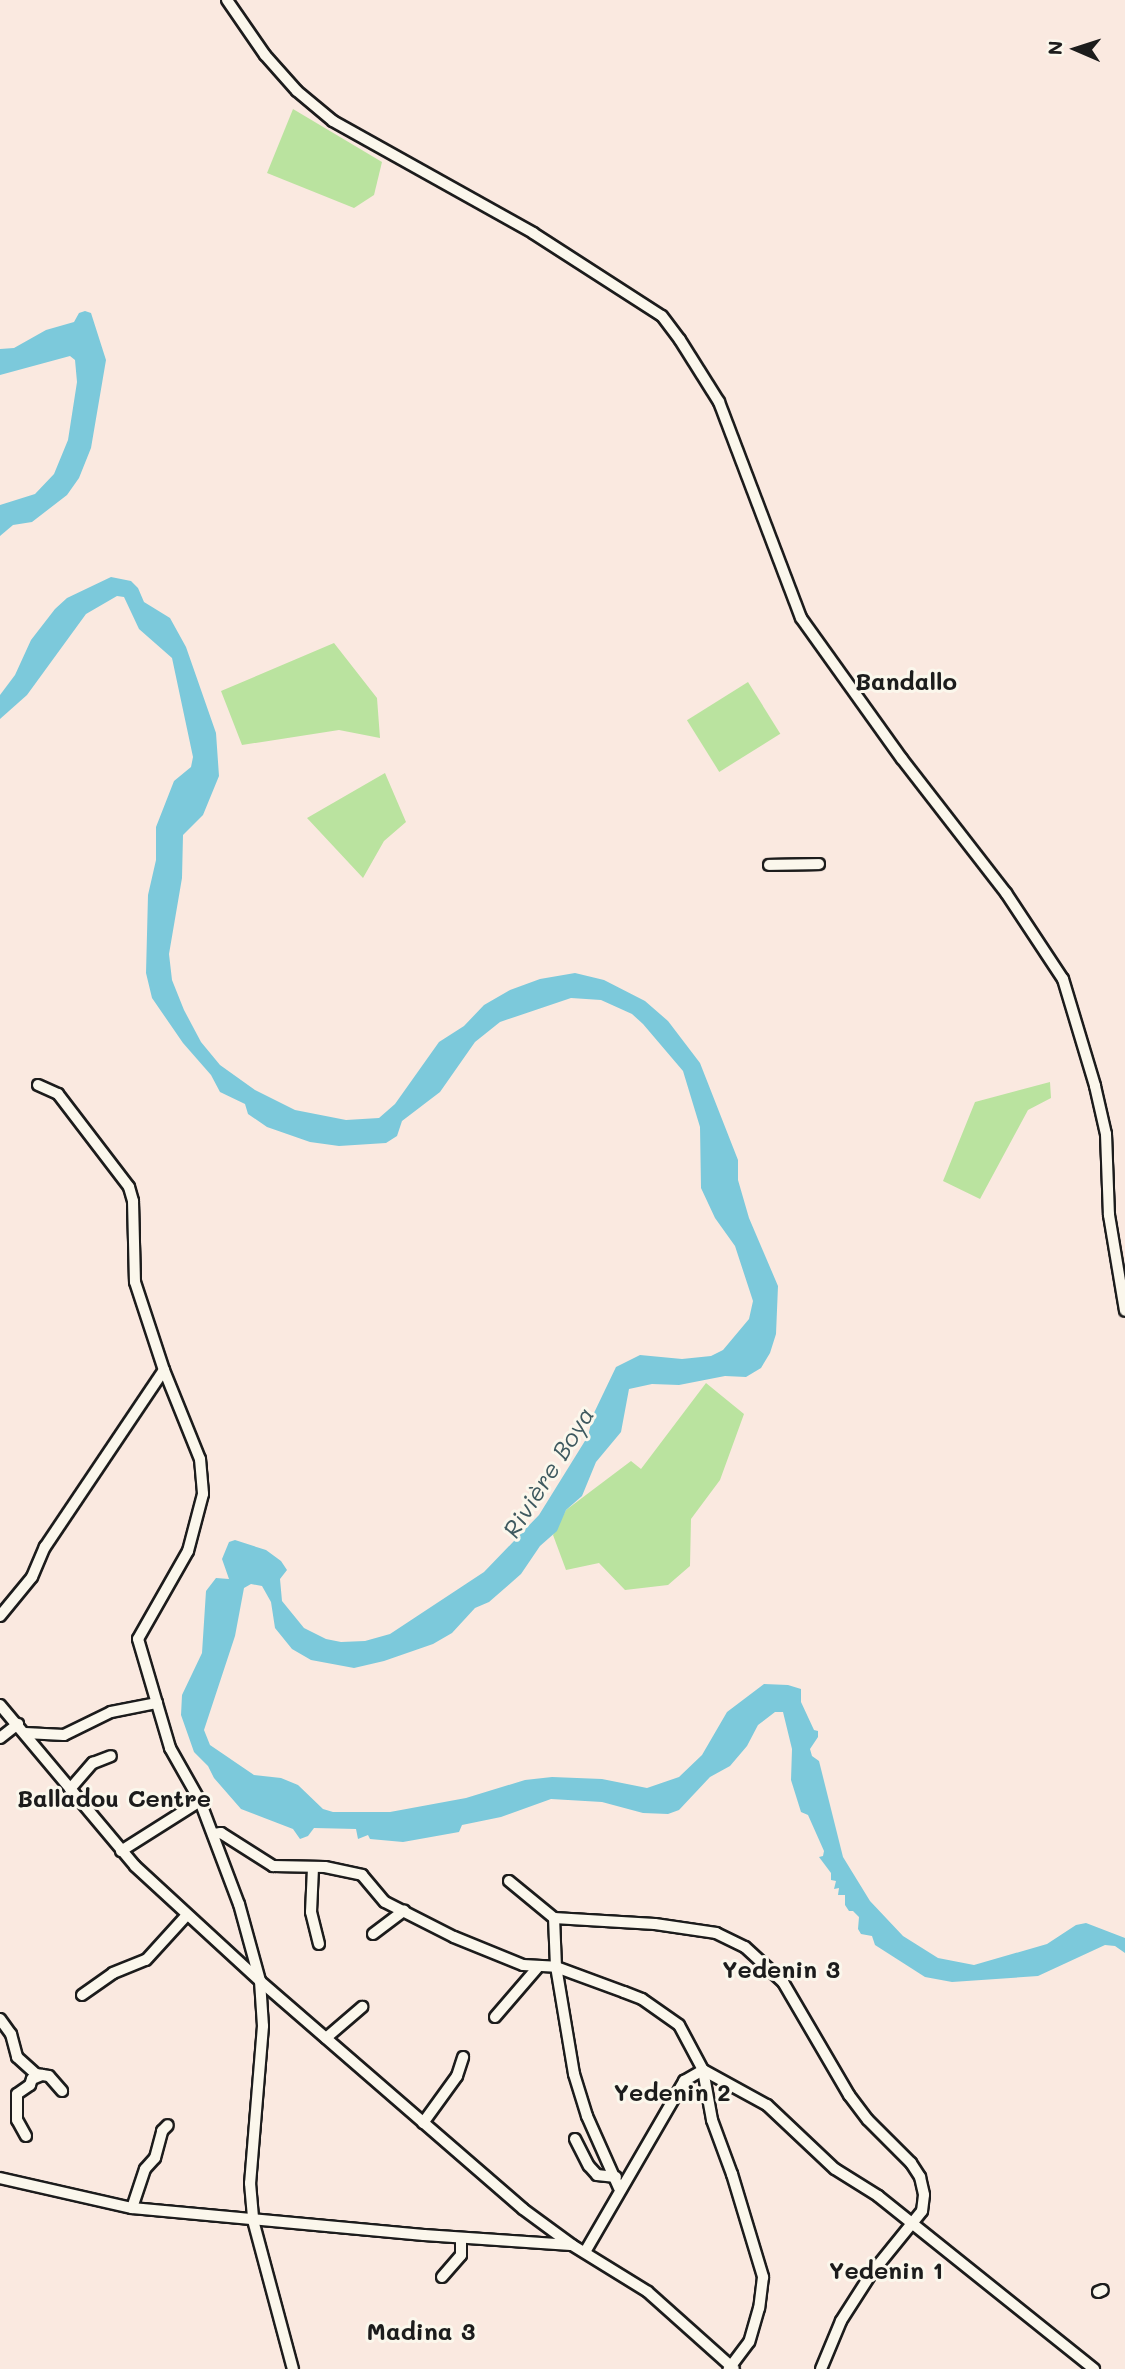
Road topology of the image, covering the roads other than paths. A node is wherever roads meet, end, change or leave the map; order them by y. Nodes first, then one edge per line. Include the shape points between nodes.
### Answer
1 (227, 0) edge
2 (819, 864) dead end
3 (769, 865) dead end
4 (38, 1085) dead end
5 (1125, 1311) edge
6 (164, 1370) junction
7 (0, 1616) edge
8 (157, 1703) junction
9 (0, 1705) edge
10 (22, 1729) junction
11 (0, 1738) edge
12 (111, 1756) dead end
13 (70, 1789) junction
14 (200, 1801) junction
15 (213, 1834) junction
16 (121, 1851) junction
17 (313, 1868) junction
18 (509, 1881) dead end
19 (404, 1911) junction
20 (187, 1915) junction
21 (554, 1918) junction
22 (373, 1934) dead end
23 (319, 1944) dead end
24 (538, 1967) junction
25 (556, 1968) junction
26 (260, 1981) junction
27 (82, 1995) dead end
28 (362, 2007) dead end
29 (495, 2017) dead end
30 (0, 2020) edge
31 (326, 2038) junction
32 (463, 2057) dead end
33 (703, 2070) junction
34 (43, 2075) junction
35 (62, 2091) dead end
36 (423, 2123) junction
37 (168, 2125) dead end
38 (26, 2136) dead end
39 (575, 2139) dead end
40 (616, 2177) junction
41 (0, 2178) edge
42 (620, 2189) junction
43 (132, 2208) junction
44 (253, 2220) junction
45 (914, 2225) junction
46 (556, 2233) junction
47 (461, 2238) junction
48 (534, 2242) junction
49 (572, 2245) junction
50 (585, 2252) junction
51 (442, 2277) dead end
52 (731, 2368) edge
53 (293, 2369) edge
54 (821, 2369) edge
55 (1094, 2369) edge

1 - 5 street via 297,91 333,121 533,233 662,316 680,340 719,402 801,618 1006,893 1063,979 1106,1134 1109,1215
2 - 3 street
4 - 6 street via 58,1094 128,1187 133,1201 135,1282
6 - 7 street via 46,1547 32,1577
6 - 8 street via 200,1459 203,1494 188,1551 138,1639
8 - 10 street via 111,1712 64,1735
8 - 14 street via 170,1748
9 - 10 street
10 - 11 street
10 - 13 street
12 - 13 street via 93,1763
13 - 16 street
14 - 15 street
14 - 16 street
15 - 17 street via 221,1833 273,1866
15 - 26 street
16 - 20 street
17 - 19 street via 362,1875 377,1896
17 - 23 street via 311,1913
18 - 21 street
19 - 22 street
19 - 24 street via 482,1950
20 - 26 street
20 - 27 street via 146,1960 114,1973
21 - 25 street
21 - 45 street via 716,1933 745,1947 783,1982 855,2103 920,2177 922,2211
24 - 25 street
24 - 29 street
25 - 33 street via 642,1999 670,2017 690,2040
25 - 40 street via 574,2074 587,2116
26 - 31 street
26 - 44 street via 263,2026 250,2183
28 - 31 street
30 - 34 street via 11,2034 17,2057
31 - 36 street
32 - 36 street via 457,2076
33 - 42 street via 684,2081
33 - 45 street via 767,2105 835,2169
33 - 52 street via 712,2120 763,2277 749,2342
34 - 35 street
34 - 38 street via 17,2094 17,2120
36 - 46 street
37 - 43 street via 155,2158 145,2169
39 - 40 street via 597,2175
40 - 42 street
41 - 43 street
42 - 50 street
43 - 44 street
44 - 47 street
44 - 53 street
45 - 54 street via 871,2274 841,2321
45 - 55 street
46 - 48 street
46 - 49 street
47 - 48 street
47 - 51 street via 461,2255
48 - 49 street
49 - 50 street
50 - 52 street via 648,2292

